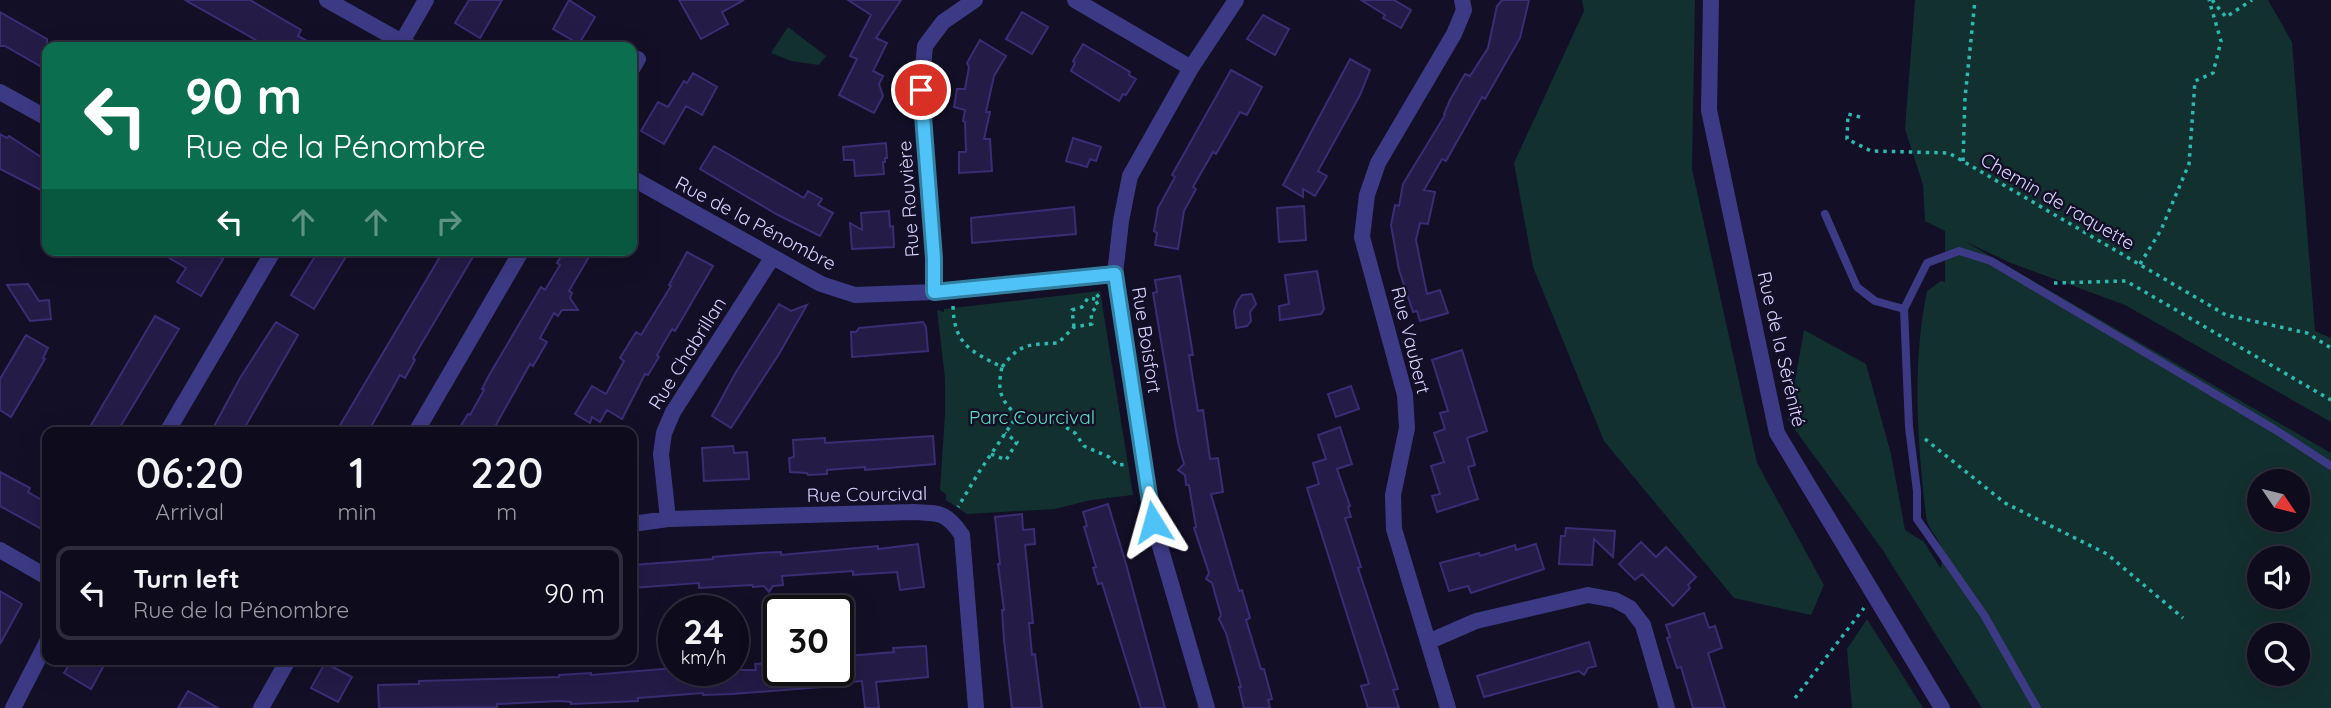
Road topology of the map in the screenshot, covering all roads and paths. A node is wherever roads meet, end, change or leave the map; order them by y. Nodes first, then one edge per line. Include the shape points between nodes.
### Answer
1 (327, 0) edge
2 (426, 0) edge
3 (975, 0) edge
4 (1075, 0) edge
5 (1236, 0) edge
6 (1462, 0) edge
7 (1712, 0) edge
8 (1975, 0) edge
9 (2210, 0) edge
10 (2252, 0) edge
11 (397, 42) edge
12 (406, 42) edge
13 (1191, 68) junction
14 (0, 92) edge
15 (42, 115) edge
16 (1860, 117) dead end
17 (1963, 161) junction
18 (637, 181) edge
19 (1825, 214) dead end
20 (270, 256) edge
21 (519, 256) edge
22 (772, 258) junction
23 (2140, 264) junction
24 (1115, 274) junction
25 (2031, 283) junction
26 (953, 290) junction
27 (934, 292) junction
28 (1095, 299) junction
29 (1082, 307) junction
30 (1904, 309) junction
31 (1091, 313) junction
32 (1074, 327) junction
33 (2331, 348) edge
34 (1002, 367) junction
35 (2331, 400) edge
36 (1017, 416) junction
37 (170, 427) edge
38 (419, 427) edge
39 (1909, 427) junction
40 (1005, 433) junction
41 (991, 454) junction
42 (1144, 461) junction
43 (2331, 466) edge
44 (951, 519) junction
45 (668, 520) junction
46 (637, 523) edge
47 (0, 550) edge
48 (42, 574) edge
49 (1874, 595) junction
50 (2183, 618) dead end
51 (1428, 642) junction
52 (42, 652) edge
53 (285, 665) edge
54 (1795, 698) dead end
55 (13, 708) edge
56 (262, 708) edge
57 (976, 708) edge
58 (1207, 708) edge
59 (1448, 708) edge
60 (1667, 708) edge
61 (1942, 708) edge
62 (2037, 708) edge

1 - 11 street
2 - 12 street
3 - 27 street, Rue Rouvière via 943,22 925,46 921,90
4 - 13 street
5 - 13 street, Rue Boisfort
6 - 51 street, Rue Vaubert via 1465,10 1454,34 1378,163 1367,195 1363,237 1405,396 1407,428 1393,495 1394,529
7 - 49 street, Rue de la Sérénité via 1709,110 1777,433
8 - 17 path, Chemin de raquette
9 - 10 path, Chemin de raquette via 2226,17
9 - 23 path, Chemin de raquette via 2221,41 2213,73 2195,82 2189,164 2161,230
13 - 24 street, Rue Boisfort via 1130,176
14 - 15 street
16 - 17 path, Chemin de raquette via 1848,114 1847,139 1871,151 1949,153
17 - 23 path, Chemin de raquette
18 - 22 street, Rue de la Pénombre
19 - 30 lane via 1857,286 1875,301
20 - 37 street
21 - 38 street
22 - 27 street, Rue de la Pénombre via 821,284 855,295
22 - 45 street, Rue Chabrillan via 664,433 661,454
23 - 33 path, Chemin de raquette via 2226,315 2307,332
24 - 26 street, Rue de la Pénombre
24 - 28 path
24 - 42 street, Rue Boisfort
25 - 30 lane via 1991,261 1959,251 1927,263
25 - 35 path via 2126,281
25 - 43 lane
26 - 27 street, Rue de la Pénombre
26 - 34 path via 954,324 963,344
28 - 29 path via 1088,298
28 - 31 path via 1097,305
29 - 31 path
29 - 32 path via 1072,310
30 - 39 lane
31 - 32 path via 1092,324
32 - 34 path via 1058,343 1014,350
34 - 36 path via 1000,391 1004,404
36 - 40 path
36 - 42 path via 1059,423 1084,446 1117,465
39 - 50 path via 2005,503 2106,554
39 - 62 lane via 1917,519 1984,615
40 - 41 path
40 - 41 path via 1017,442 1006,460
41 - 44 path
42 - 58 street, Rue Boisfort via 1153,522
44 - 45 street, Rue Courcival via 914,512
44 - 57 street, Rue Courcival via 962,535
45 - 46 street, Rue Courcival
47 - 48 street
49 - 54 path
49 - 61 street, Rue de la Sérénité
51 - 59 street, Rue Vaubert
51 - 60 street via 1476,621 1588,595 1615,600 1630,608 1643,625
52 - 55 street
53 - 56 street

